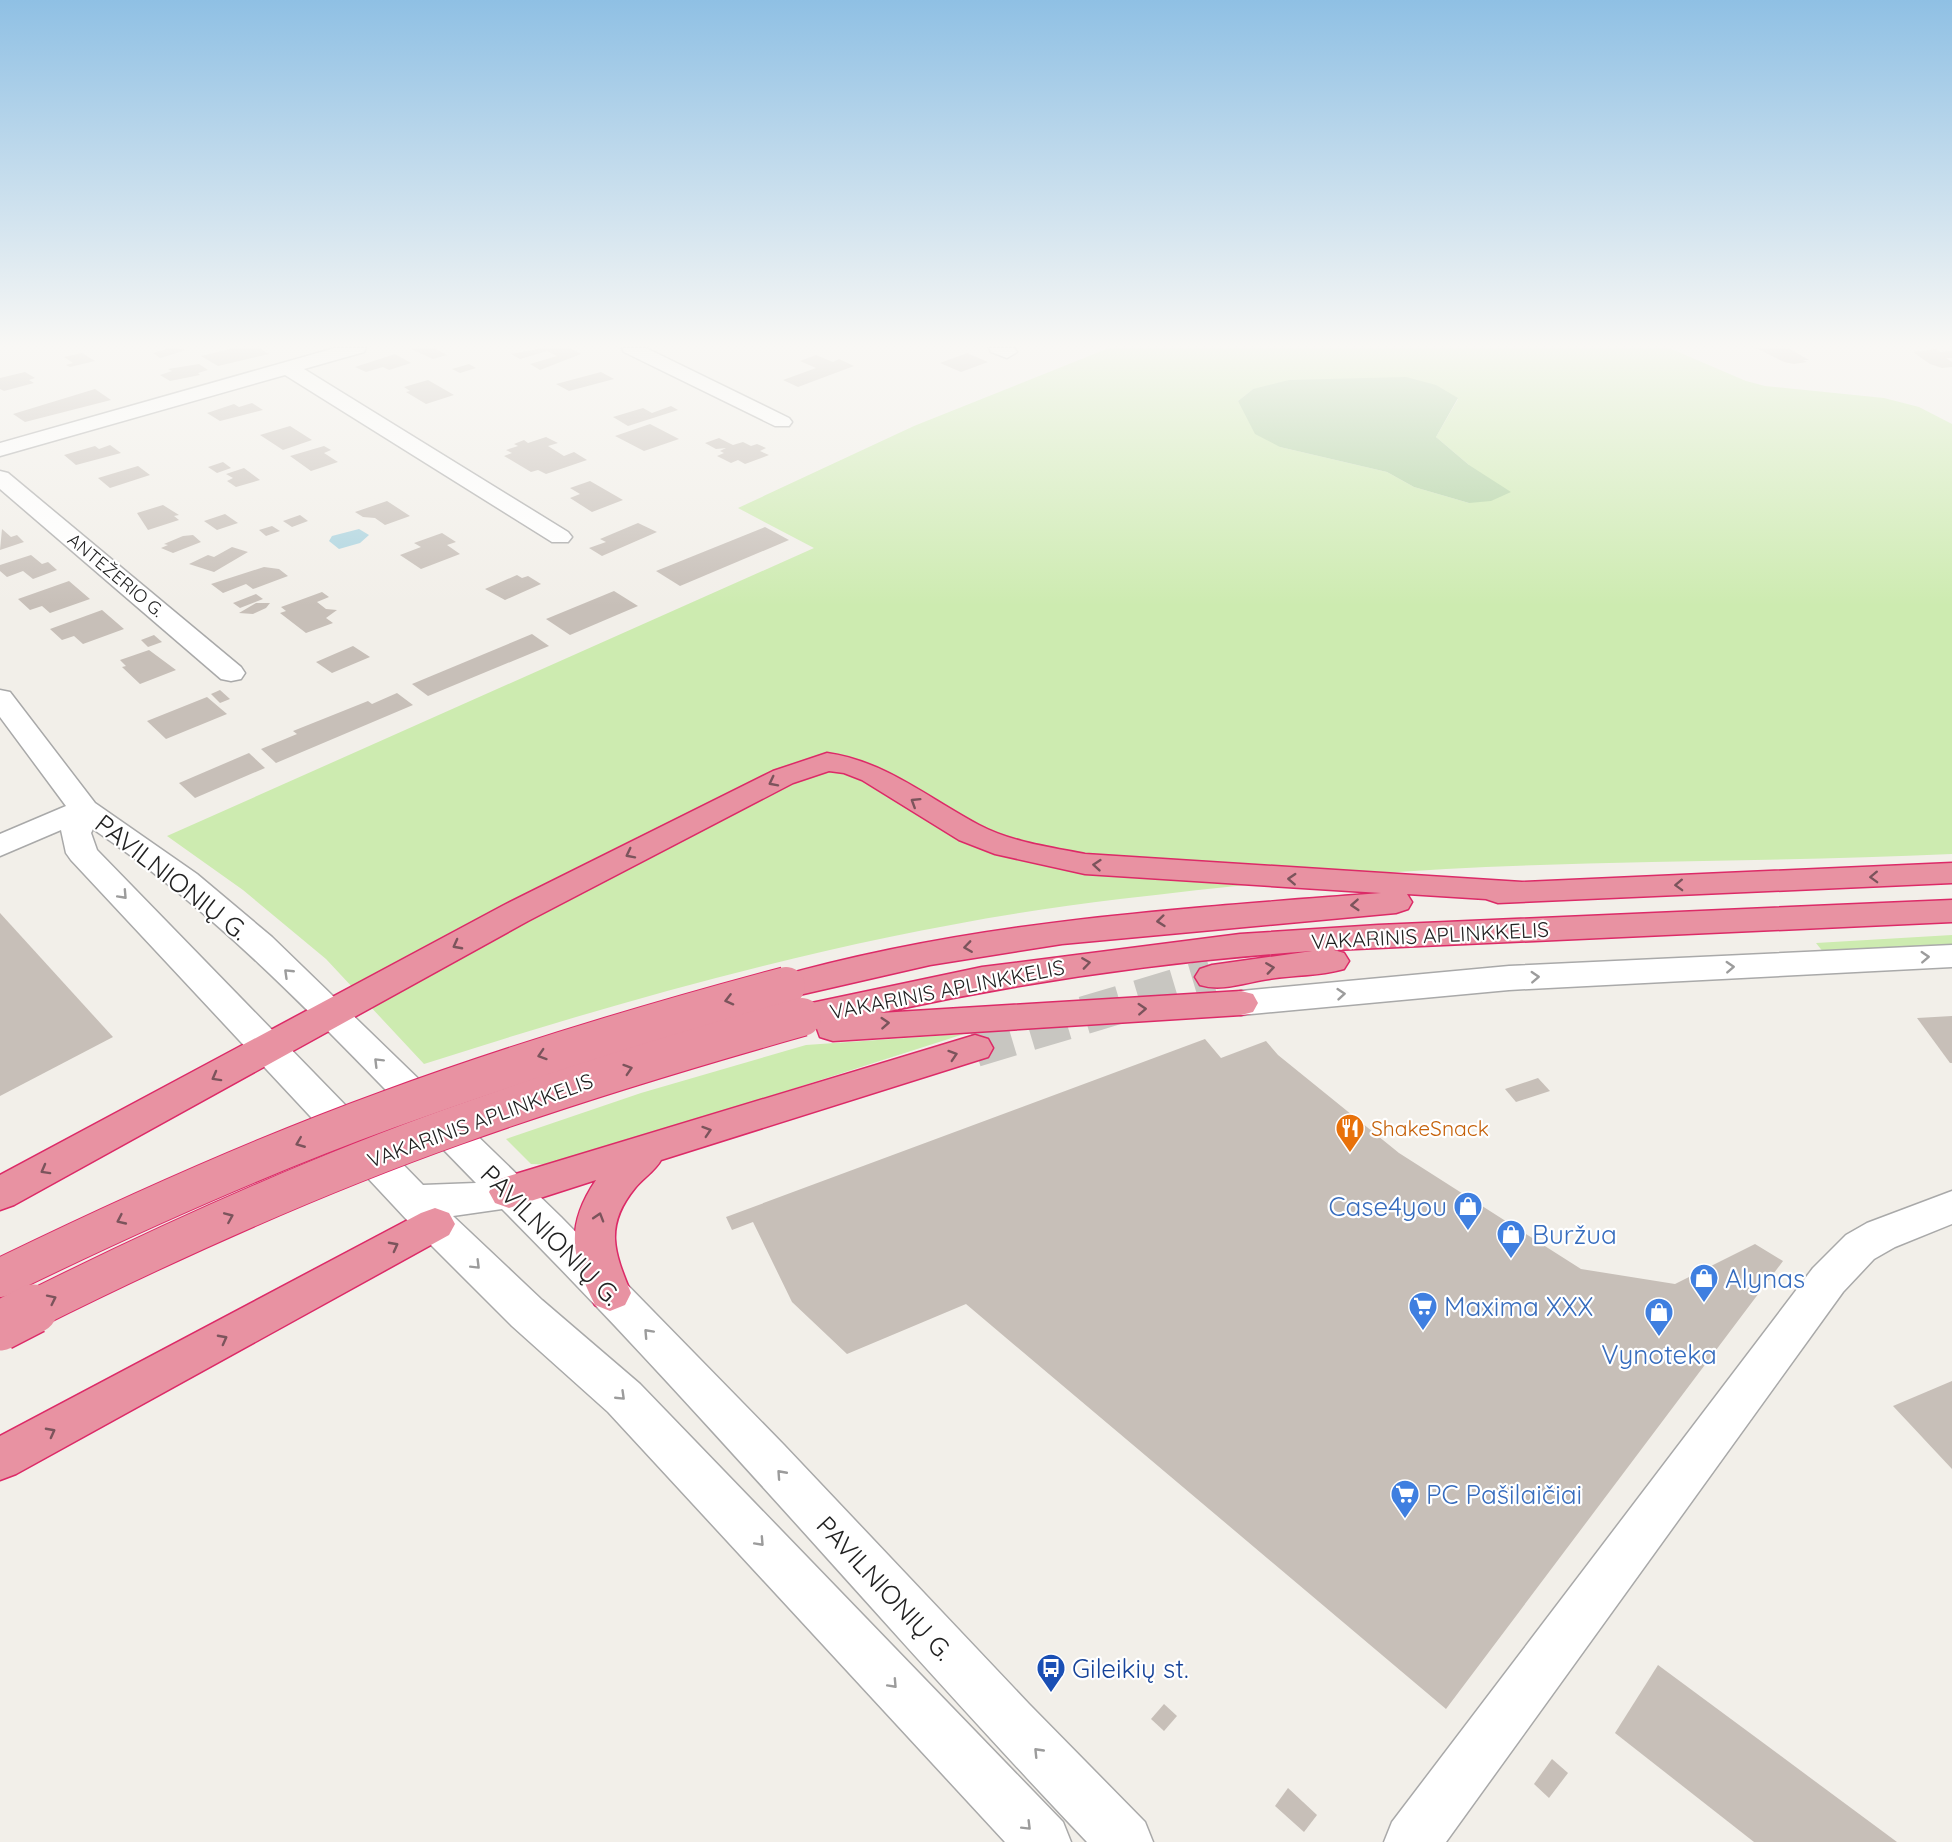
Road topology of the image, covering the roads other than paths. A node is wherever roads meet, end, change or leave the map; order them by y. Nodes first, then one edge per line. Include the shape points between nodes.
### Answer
1 (56, 434) edge
2 (394, 434) edge
3 (0, 450) edge
4 (0, 478) edge
5 (560, 537) dead end
6 (231, 673) dead end
7 (0, 698) edge
8 (84, 809) junction
9 (0, 846) edge
10 (1952, 873) edge
11 (1518, 891) junction
12 (1952, 911) edge
13 (1952, 924) edge
14 (1952, 956) edge
15 (1212, 977) tunnel mouth
16 (1241, 1003) joint
17 (798, 1012) junction
18 (329, 1014) junction
19 (975, 1048) tunnel mouth
20 (268, 1049) junction
21 (651, 1149) junction
22 (509, 1192) junction
23 (0, 1194) edge
24 (1952, 1207) edge
25 (424, 1212) junction
26 (0, 1278) edge
27 (610, 1293) junction
28 (0, 1326) edge
29 (0, 1460) edge
30 (1043, 1842) edge
31 (1125, 1842) edge
32 (1412, 1842) edge

1 - 3 street
2 - 5 street
4 - 6 street, ANTEŽERIO G.
7 - 8 street
8 - 9 street
18 -> 8 street, PAVILNIONIŲ G. via 260,945 195,888
8 -> 20 street, PAVILNIONIŲ G. via 76,833 82,853
10 -> 11 highway, VAKARINIS APLINKKELIS
11 -> 17 highway, VAKARINIS APLINKKELIS via 1240,913 953,949
11 -> 18 highway via 1153,870 1041,856 1006,848 970,833 872,774 850,765 827,762 783,777 692,823
17 -> 12 highway, VAKARINIS APLINKKELIS via 982,979 1240,945
15 -> 13 highway via 1356,958
16 -> 14 street via 1509,978
17 -> 16 highway via 874,1024
17 -> 26 highway, VAKARINIS APLINKKELIS, bridge via 619,1030 507,1066 370,1115 144,1209
28 -> 17 highway, VAKARINIS APLINKKELIS, bridge via 136,1259 318,1179 520,1103
18 - 20 highway
22 -> 18 street, PAVILNIONIŲ G.
21 -> 19 highway
20 -> 23 highway
20 - 25 street, PAVILNIONIŲ G.
21 - 22 highway
27 -> 21 highway via 595,1250 596,1226 612,1187 624,1171
22 - 25 street
22 - 27 street, PAVILNIONIŲ G.
24 - 32 street via 1867,1243 1828,1280
29 -> 25 highway
25 -> 30 street, PAVILNIONIŲ G. via 527,1313 624,1398
31 -> 27 street, PAVILNIONIŲ G.

